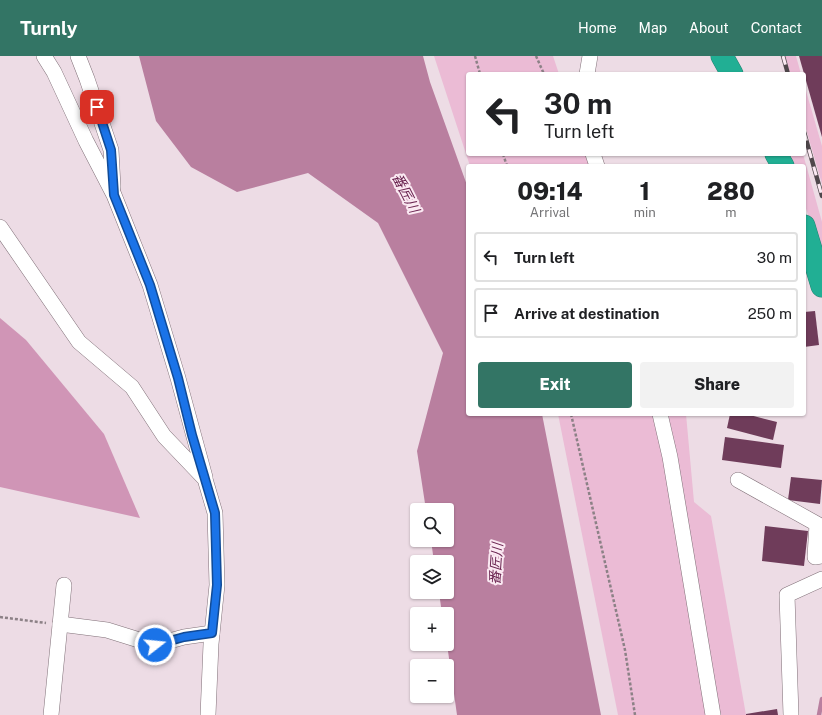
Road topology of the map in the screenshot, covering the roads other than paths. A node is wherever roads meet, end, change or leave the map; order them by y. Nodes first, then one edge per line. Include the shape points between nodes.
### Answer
1 (44, 56) edge
2 (78, 56) edge
3 (590, 56) edge
4 (722, 56) edge
5 (587, 72) edge
6 (731, 72) edge
7 (114, 195) junction
8 (0, 227) edge
9 (806, 233) edge
10 (822, 286) edge
11 (660, 416) edge
12 (205, 479) junction
13 (738, 480) dead end
14 (822, 556) edge
15 (822, 579) edge
16 (64, 585) dead end
17 (60, 624) junction
18 (212, 633) junction
19 (51, 715) edge
20 (208, 715) edge
21 (713, 715) edge
22 (791, 715) edge

1 - 7 street
2 - 7 street via 111,150
3 - 5 street
4 - 6 highway
7 - 12 street via 150,285
8 - 12 street via 79,342 132,387 164,436
9 - 10 highway
11 - 21 street via 670,457
12 - 18 street via 215,513 217,585
13 - 14 street via 817,524 815,557
15 - 22 street via 787,595
16 - 17 street
17 - 18 street via 107,630 155,645
17 - 19 street
18 - 20 street

